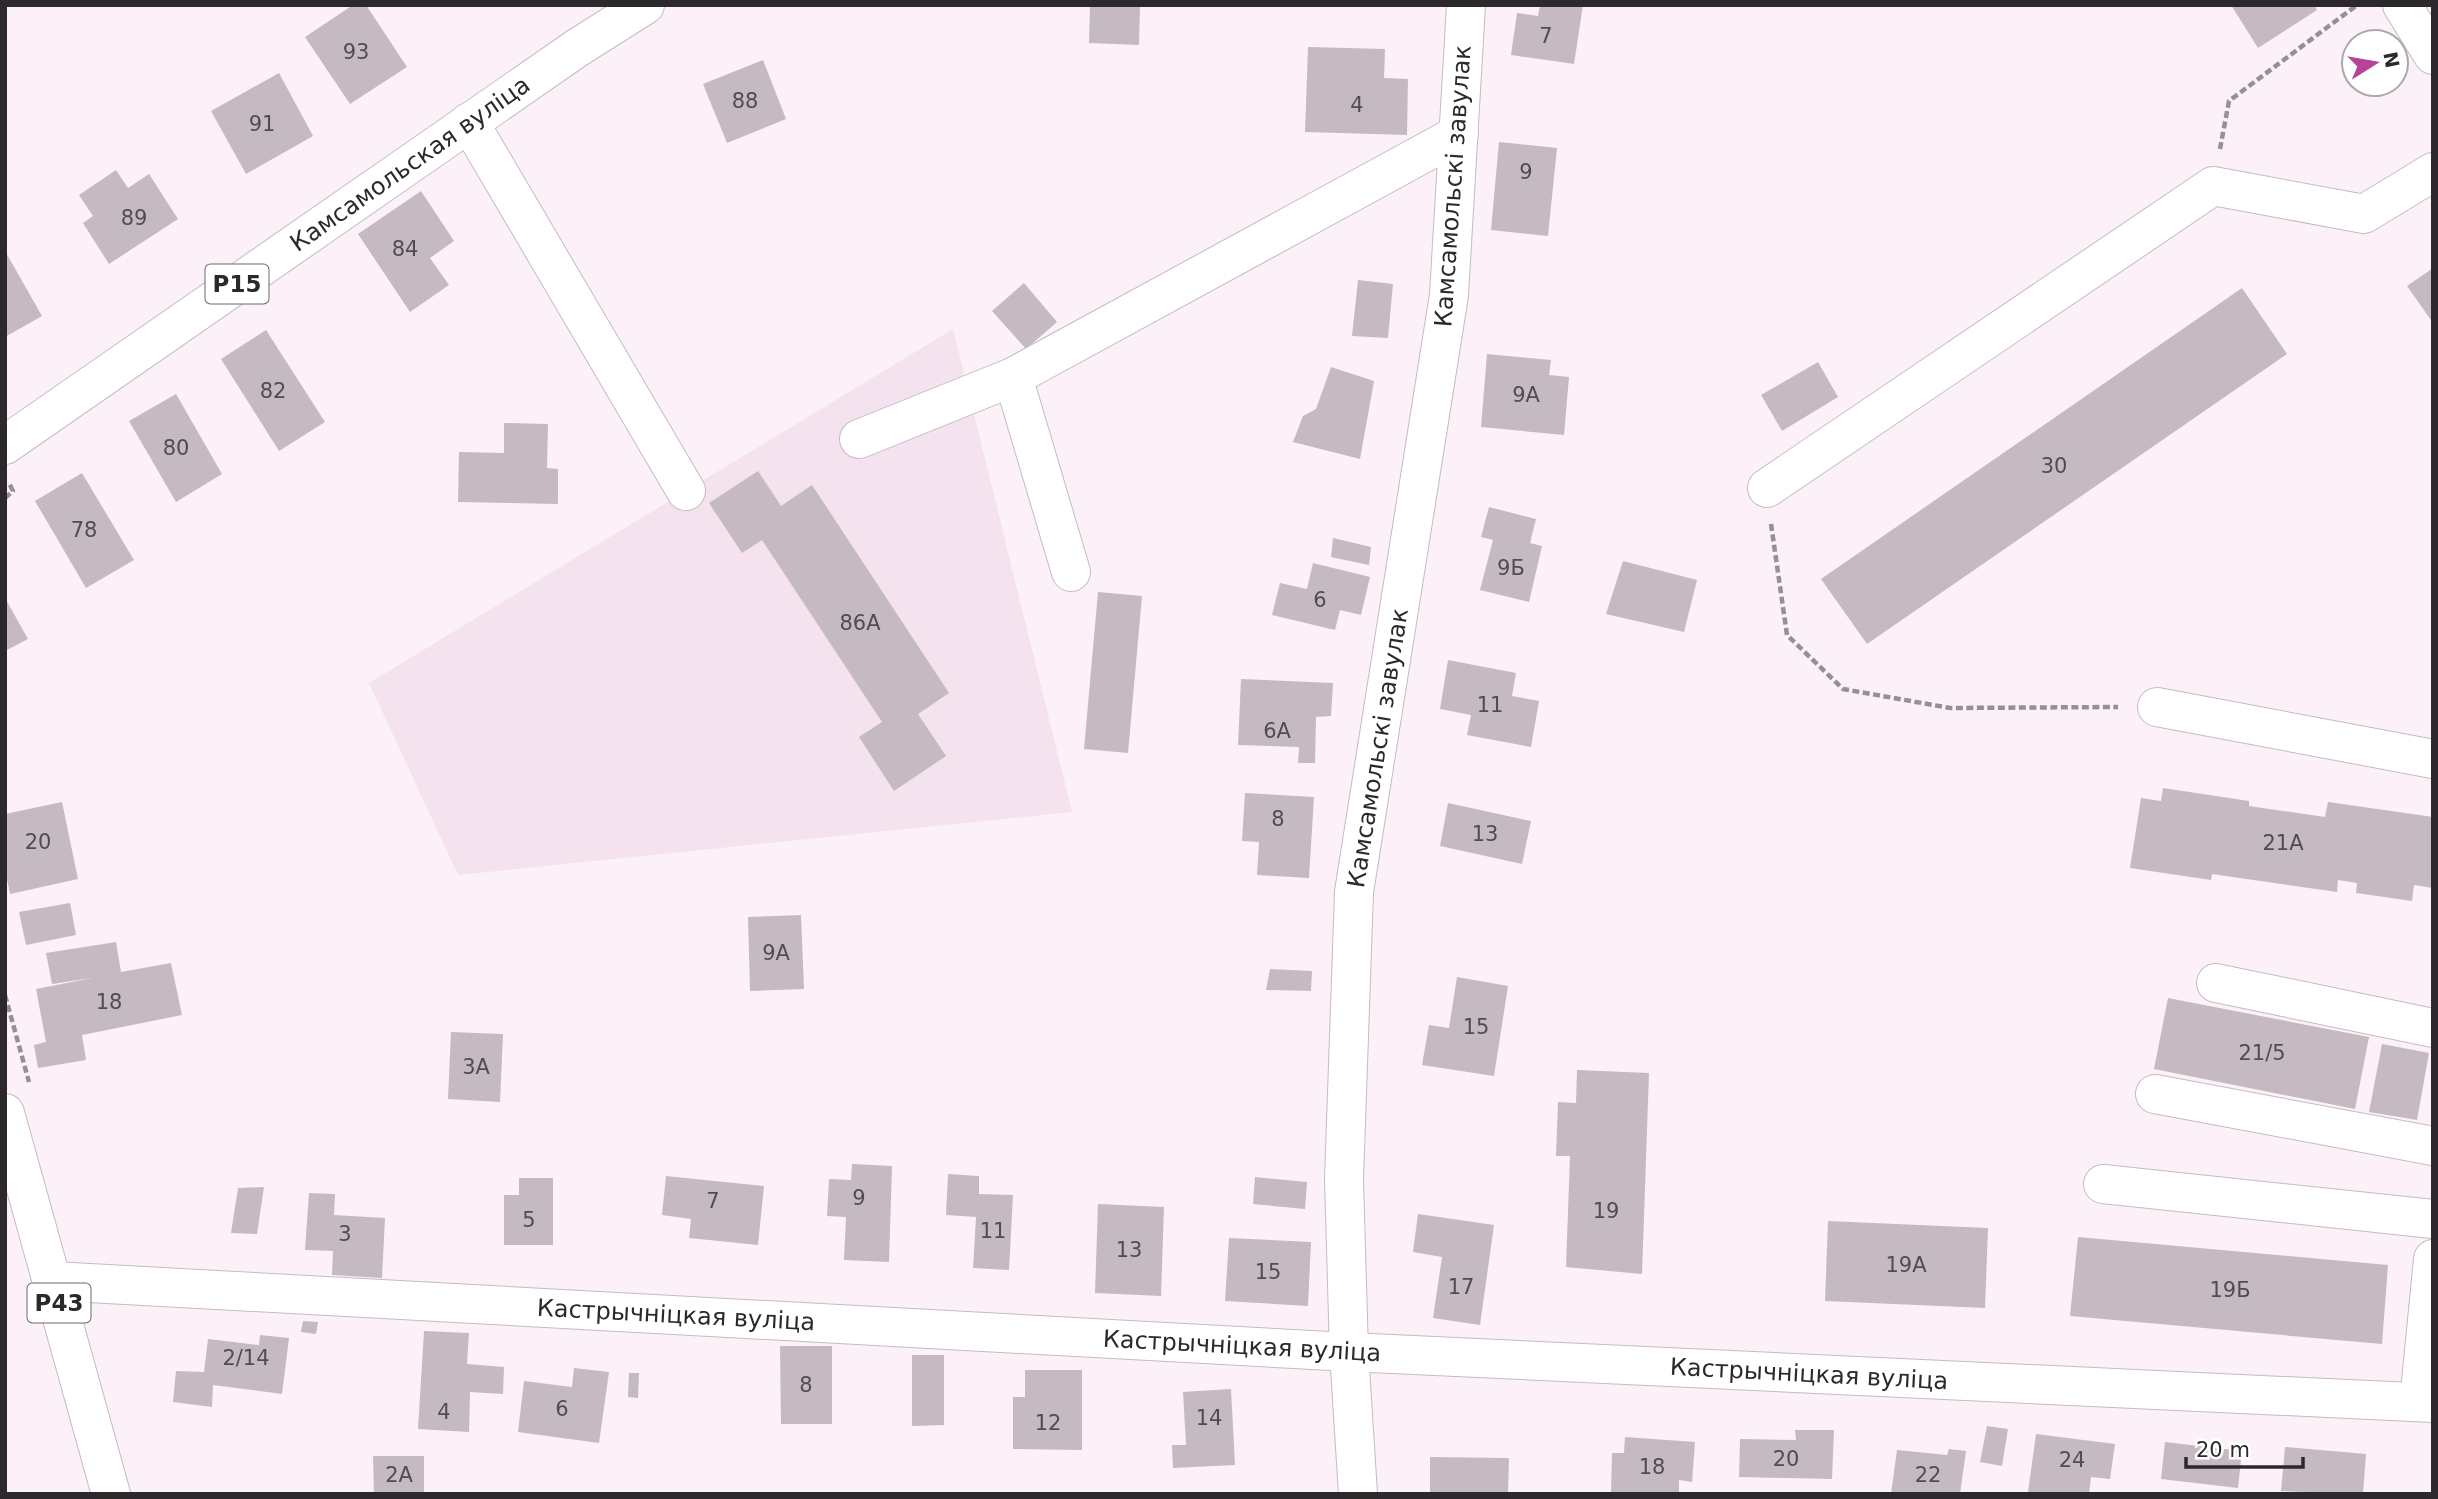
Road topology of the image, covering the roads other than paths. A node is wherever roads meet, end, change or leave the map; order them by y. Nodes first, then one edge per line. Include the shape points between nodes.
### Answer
1 (645, 5) edge
2 (1465, 5) edge
3 (2402, 5) edge
4 (2433, 55) edge
5 (469, 122) junction
6 (1459, 134) junction
7 (2433, 172) edge
8 (1013, 377) junction
9 (859, 439) dead end
10 (5, 445) edge
11 (1767, 488) road end
12 (686, 491) dead end
13 (1071, 572) dead end
14 (2157, 707) road end
15 (2433, 759) edge
16 (2216, 983) dead end
17 (2433, 1028) edge
18 (2155, 1094) dead end
19 (5, 1113) edge
20 (2433, 1146) edge
21 (2102, 1184) dead end
22 (2433, 1219) edge
23 (2433, 1259) edge
24 (53, 1282) junction
25 (1349, 1352) junction
26 (2426, 1402) edge
27 (110, 1494) edge
28 (1358, 1494) edge

1 - 5 street, Камсамольская вуліца / Р15
2 - 6 street, Камсамольскі завулак
3 - 4 street
5 - 10 street, Камсамольская вуліца / Р15
5 - 12 street
6 - 8 street
6 - 25 street, Камсамольскі завулак via 1449,295 1354,892 1343,1180
7 - 11 street via 2364,214 2213,187
8 - 9 street
8 - 13 street
14 - 15 street
16 - 17 street
18 - 20 street
19 - 24 street, Р43
21 - 22 street
23 - 26 street
24 - 25 street, Кастрычніцкая вуліца
24 - 27 street, Р43
25 - 26 street, Кастрычніцкая вуліца
25 - 28 street, Камсамольскі завулак

